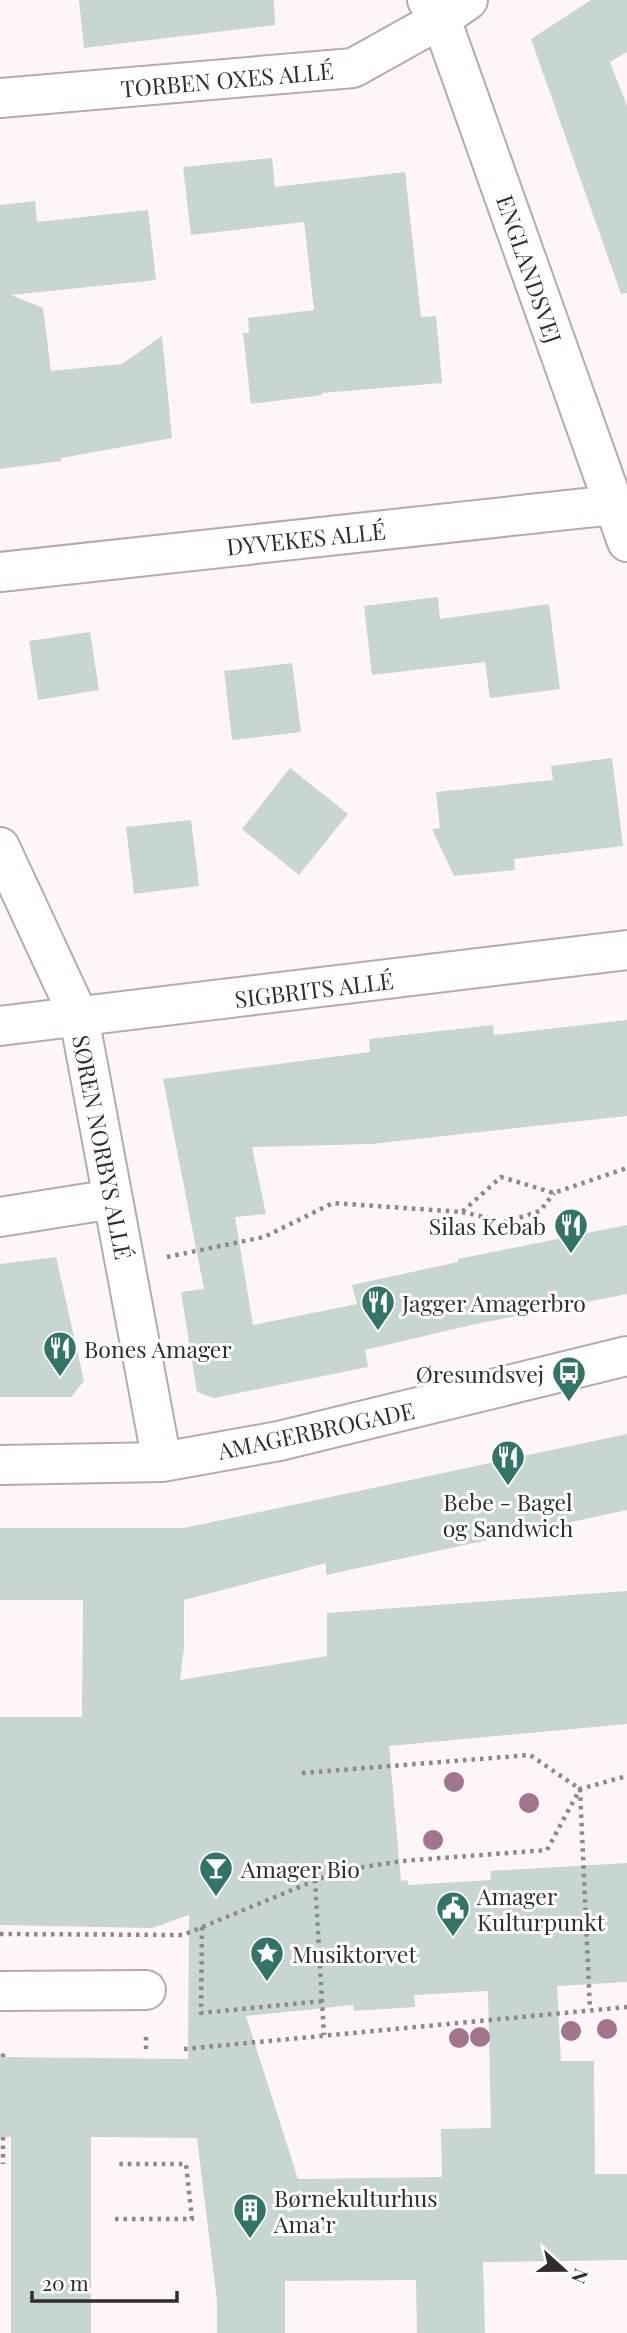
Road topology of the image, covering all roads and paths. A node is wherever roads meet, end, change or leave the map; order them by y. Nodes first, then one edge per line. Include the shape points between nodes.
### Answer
1 (445, 6) edge
2 (0, 98) edge
3 (613, 505) junction
4 (627, 542) edge
5 (0, 572) edge
6 (0, 847) edge
7 (627, 950) edge
8 (79, 1017) junction
9 (0, 1026) edge
10 (627, 1168) edge
11 (554, 1193) junction
12 (113, 1199) junction
13 (461, 1212) junction
14 (0, 1217) edge
15 (125, 1266) junction
16 (627, 1356) edge
17 (162, 1462) junction
18 (0, 1465) edge
19 (302, 1773) dead end
20 (627, 1776) edge
21 (580, 1789) junction
22 (316, 1880) junction
23 (202, 1927) junction
24 (0, 1934) edge
25 (146, 1990) dead end
26 (0, 1991) edge
27 (323, 2001) junction
28 (627, 2007) edge
29 (590, 2010) junction
30 (324, 2035) junction
31 (4, 2049) dead end
32 (184, 2049) dead end
33 (3, 2057) dead end
34 (3, 2137) dead end
35 (4, 2164) dead end
36 (116, 2164) dead end
37 (115, 2219) dead end

1 - 2 street, TORBEN OXES ALLÉ via 353,68
1 - 3 street, ENGLANDSVEJ
3 - 4 street, ENGLANDSVEJ
3 - 5 street, DYVEKES ALLÉ
6 - 8 street, SØREN NORBYS ALLÉ
7 - 8 street, SIGBRITS ALLÉ
8 - 9 street, SIGBRITS ALLÉ
8 - 12 street, SØREN NORBYS ALLÉ
10 - 11 path
11 - 13 path via 540,1211 506,1222
11 - 13 path via 501,1177
12 - 14 street
12 - 15 street, SØREN NORBYS ALLÉ
13 - 15 path via 333,1203 264,1237
15 - 17 street, SØREN NORBYS ALLÉ
16 - 17 street, AMAGERBROGADE via 279,1441
17 - 18 street, AMAGERBROGADE
19 - 21 path via 530,1755
20 - 21 path
21 - 22 path via 547,1850 402,1861 338,1871
21 - 29 path
22 - 23 path
22 - 27 path
23 - 24 path via 183,1935
23 - 27 path via 201,2013
25 - 26 street
27 - 30 path
28 - 29 path
29 - 30 path
30 - 32 path
31 - 33 path
34 - 35 path
36 - 37 path via 186,2164 191,2219

